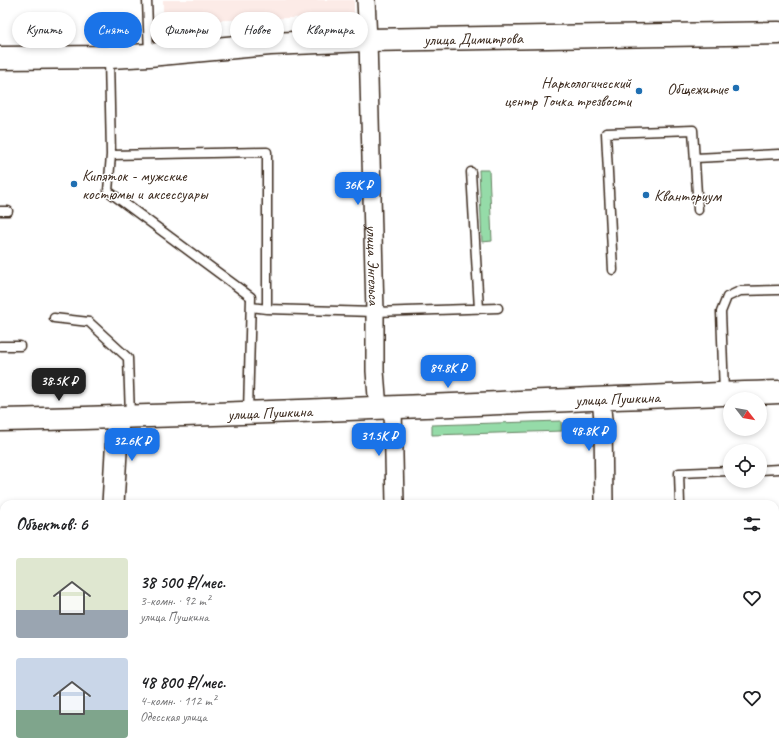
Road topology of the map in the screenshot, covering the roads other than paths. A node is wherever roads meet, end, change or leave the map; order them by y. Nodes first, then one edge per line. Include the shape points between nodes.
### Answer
1 (147, 0) edge
2 (366, 0) edge
3 (367, 12) edge
4 (779, 33) edge
5 (368, 40) joint
6 (292, 43) edge
7 (149, 55) junction
8 (108, 57) junction
9 (0, 58) edge
10 (779, 154) edge
11 (110, 155) junction
12 (695, 158) junction
13 (471, 172) dead end
14 (698, 210) dead end
15 (613, 270) dead end
16 (779, 290) edge
17 (251, 307) junction
18 (498, 308) dead end
19 (267, 309) junction
20 (479, 309) junction
21 (376, 312) junction
22 (54, 318) dead end
23 (0, 346) edge
24 (20, 346) dead end
25 (724, 392) edge
26 (767, 392) edge
27 (779, 392) edge
28 (723, 394) edge
29 (601, 398) junction
30 (385, 409) junction
31 (248, 413) junction
32 (124, 417) junction
33 (0, 420) edge
34 (779, 469) edge
35 (767, 470) edge
36 (723, 471) edge
37 (114, 500) edge
38 (395, 500) edge
39 (604, 500) edge
40 (680, 500) edge

1 - 7 lane
2 - 3 street, улица Энгельса
4 - 5 main road, улица Димитрова
5 - 21 street, улица Энгельса
6 - 7 main road, улица Димитрова
7 - 8 main road, улица Димитрова
8 - 9 main road, улица Димитрова
8 - 11 lane
10 - 12 lane
11 - 17 lane via 108,191 251,297
11 - 19 lane via 266,152
12 - 14 lane
12 - 15 lane via 693,130 606,133
13 - 20 lane
16 - 25 lane via 740,291 727,297 721,312
17 - 19 lane
17 - 31 lane
18 - 20 lane
19 - 21 lane
20 - 21 lane
21 - 30 street, улица Энгельса via 375,371
22 - 32 lane via 89,322 128,358
23 - 24 lane
26 - 27 main road, улица Пушкина
28 - 29 main road, улица Пушкина
29 - 30 main road, улица Пушкина
29 - 39 street
30 - 31 main road, улица Пушкина
30 - 38 street, улица Энгельса
31 - 32 main road, улица Пушкина
32 - 33 main road, улица Пушкина
32 - 37 street
34 - 35 lane
36 - 40 lane via 679,473

